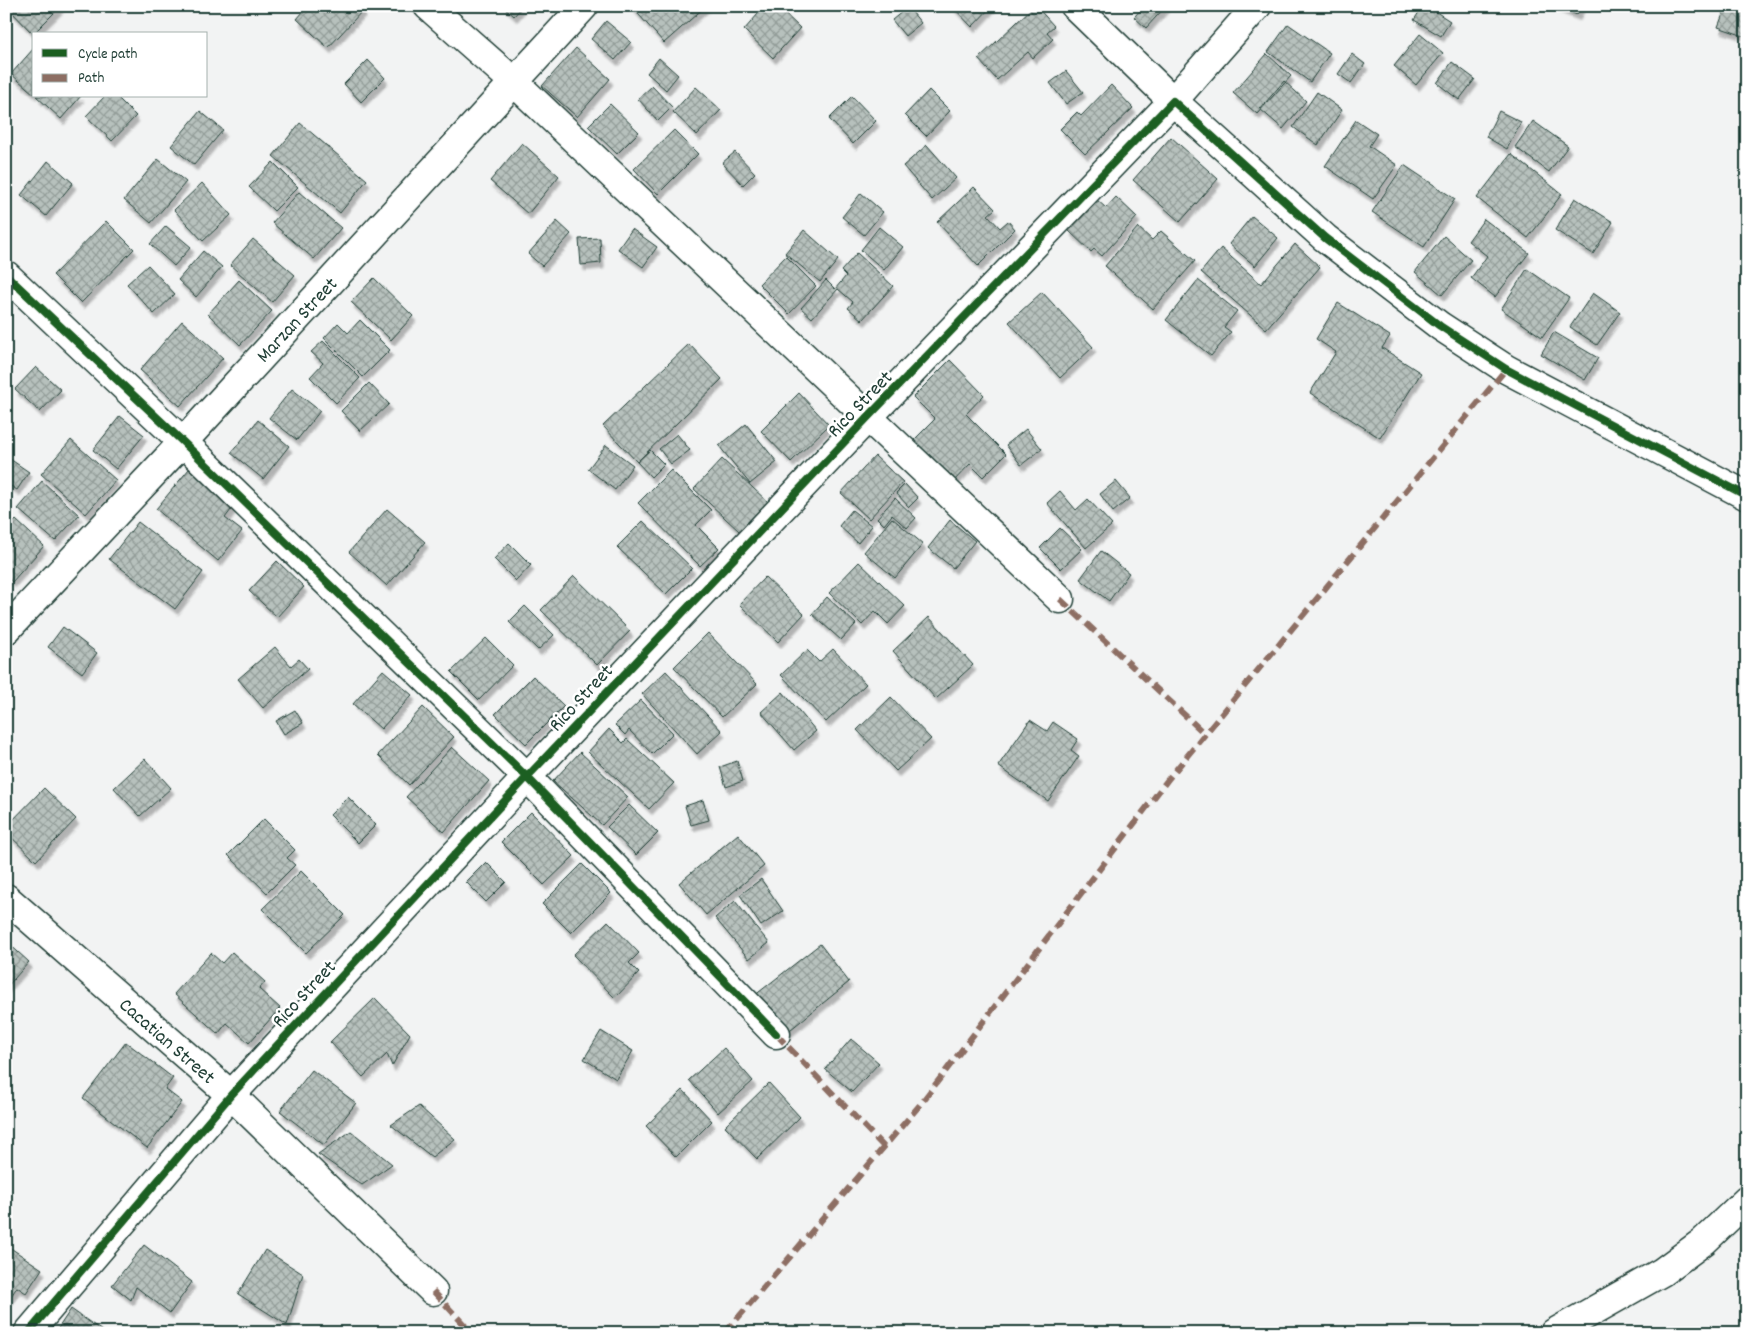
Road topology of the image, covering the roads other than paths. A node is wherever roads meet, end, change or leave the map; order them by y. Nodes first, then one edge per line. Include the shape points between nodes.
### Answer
1 (428, 6) edge
2 (584, 6) edge
3 (1075, 6) edge
4 (1257, 6) edge
5 (514, 82) junction
6 (1173, 101) junction
7 (6, 275) edge
8 (868, 417) junction
9 (183, 442) junction
10 (1747, 496) edge
11 (1060, 599) dead end
12 (6, 630) edge
13 (527, 777) junction
14 (6, 898) edge
15 (776, 1034) dead end
16 (230, 1095) junction
17 (1747, 1200) edge
18 (433, 1291) dead end
19 (28, 1333) edge
20 (1554, 1333) edge

1 - 5 street
2 - 5 street, Marzan Street
3 - 6 street
4 - 6 street, Rico Street
5 - 8 street
5 - 9 street, Marzan Street
6 - 8 street, Rico Street
6 - 10 street via 1325,238 1440,326 1506,368
7 - 9 street
8 - 11 street
8 - 13 street, Rico Street
9 - 12 street, Marzan Street
9 - 13 street
13 - 15 street
13 - 16 street, Rico Street
14 - 16 street, Cacatian Street
16 - 18 street, Cacatian Street
16 - 19 street, Rico Street
17 - 20 street via 1704,1241 1662,1272

